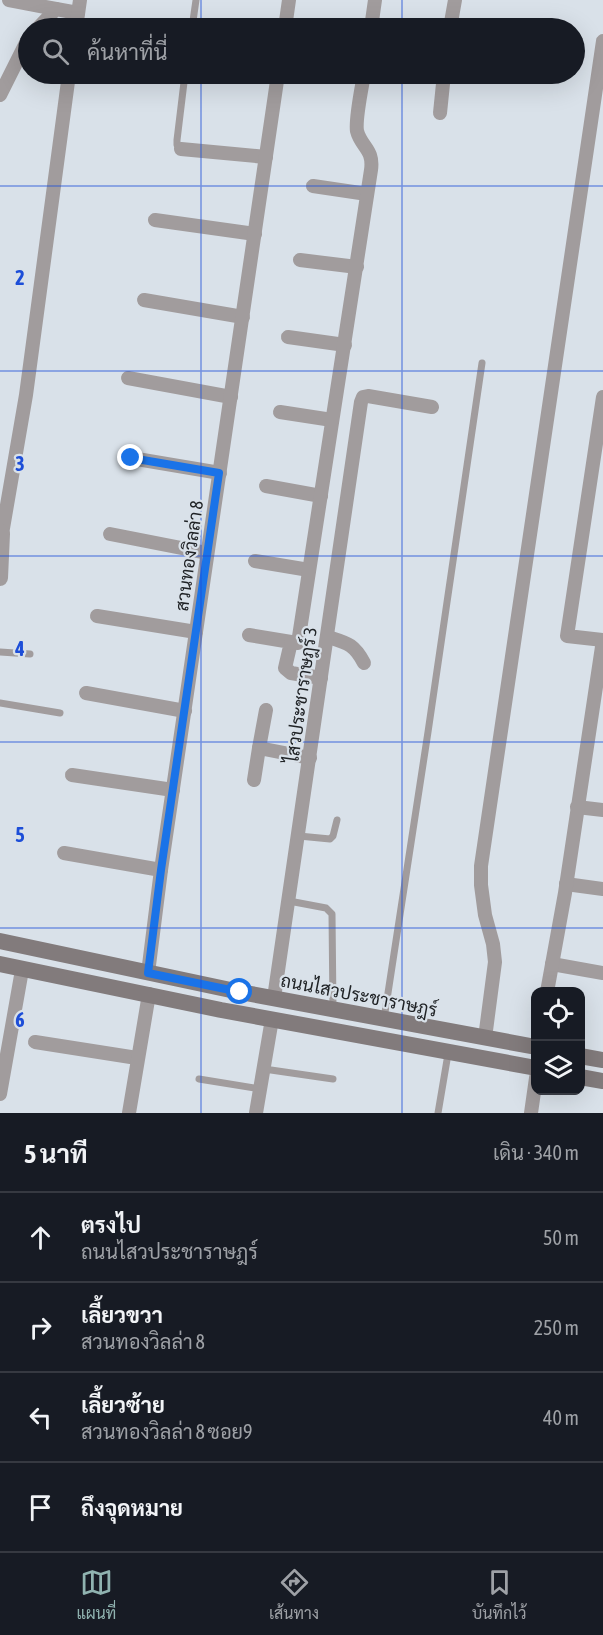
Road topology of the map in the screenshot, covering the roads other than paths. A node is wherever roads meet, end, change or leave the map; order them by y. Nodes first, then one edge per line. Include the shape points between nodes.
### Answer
1 (9, 0) edge
2 (196, 0) edge
3 (289, 0) edge
4 (375, 0) edge
5 (455, 0) edge
6 (79, 6) edge
7 (56, 9) junction
8 (47, 18) edge
9 (193, 18) edge
10 (286, 18) edge
11 (372, 18) edge
12 (452, 18) edge
13 (603, 41) edge
14 (18, 59) edge
15 (68, 84) edge
16 (184, 84) edge
17 (277, 84) edge
18 (363, 84) edge
19 (443, 84) edge
20 (0, 94) edge
21 (440, 113) dead end
22 (181, 149) joint
23 (266, 157) junction
24 (313, 186) dead end
25 (367, 194) junction
26 (155, 220) dead end
27 (255, 234) junction
28 (300, 260) dead end
29 (357, 267) junction
30 (144, 300) dead end
31 (243, 317) junction
32 (288, 337) dead end
33 (345, 345) junction
34 (482, 363) dead end
35 (128, 378) dead end
36 (231, 397) junction
37 (603, 397) edge
38 (432, 407) dead end
39 (280, 412) dead end
40 (332, 420) junction
41 (131, 458) dead end
42 (219, 473) junction
43 (597, 476) edge
44 (266, 486) dead end
45 (321, 496) junction
46 (1, 532) edge
47 (110, 534) dead end
48 (207, 553) junction
49 (255, 561) dead end
50 (309, 570) junction
51 (0, 578) edge
52 (97, 616) dead end
53 (196, 632) junction
54 (249, 635) dead end
55 (328, 637) junction
56 (603, 640) edge
57 (291, 642) junction
58 (0, 652) edge
59 (30, 654) dead end
60 (364, 663) dead end
61 (321, 678) junction
62 (86, 693) dead end
63 (0, 703) edge
64 (266, 710) dead end
65 (184, 711) junction
66 (60, 713) dead end
67 (596, 724) edge
68 (260, 748) junction
69 (310, 758) junction
70 (72, 775) dead end
71 (254, 780) dead end
72 (173, 790) junction
73 (577, 807) junction
74 (603, 810) edge
75 (337, 820) dead end
76 (299, 836) junction
77 (64, 853) dead end
78 (161, 870) junction
79 (566, 884) junction
80 (603, 889) edge
81 (290, 901) junction
82 (1, 945) edge
83 (0, 964) edge
84 (552, 964) junction
85 (22, 970) junction
86 (148, 973) junction
87 (603, 973) edge
88 (548, 987) edge
89 (149, 994) junction
90 (274, 998) junction
91 (333, 1010) junction
92 (272, 1019) junction
93 (384, 1019) junction
94 (484, 1038) junction
95 (35, 1042) dead end
96 (531, 1046) edge
97 (449, 1051) junction
98 (585, 1057) edge
99 (137, 1058) junction
100 (603, 1060) edge
101 (531, 1067) edge
102 (264, 1070) junction
103 (333, 1078) dead end
104 (585, 1078) edge
105 (199, 1079) dead end
106 (603, 1081) edge
107 (261, 1089) junction
108 (0, 1094) edge
109 (534, 1095) edge
110 (129, 1113) edge
111 (256, 1113) edge
112 (438, 1113) edge
113 (531, 1113) edge

1 - 7 street
2 - 9 lane
3 - 10 street
4 - 11 street
5 - 12 street
6 - 7 street
7 - 8 street
13 - 94 street via 481,866 485,915 495,962
14 - 20 street
15 - 46 street via 26,395
16 - 22 lane via 177,140
17 - 23 street, สวนทองวิลล่า 8
18 - 25 street via 356,129 372,161
19 - 21 street
22 - 23 street
23 - 27 street, สวนทองวิลล่า 8
24 - 25 street
25 - 29 street
26 - 27 street
27 - 31 street, สวนทองวิลล่า 8
28 - 29 street
29 - 33 street
30 - 31 street
31 - 36 street, สวนทองวิลล่า 8
32 - 33 street
33 - 40 street
34 - 93 lane
35 - 36 street
36 - 42 street, สวนทองวิลล่า 8
37 - 43 street
38 - 55 street, ไสวประชาราษฎร์ 3 via 363,396
39 - 40 street
40 - 45 street
41 - 42 street
42 - 48 street, สวนทองวิลล่า 8
43 - 56 street via 567,636
44 - 45 street
45 - 50 street
46 - 51 street
47 - 48 street
48 - 53 street, สวนทองวิลล่า 8
49 - 50 street
50 - 57 street via 298,643
52 - 53 street
53 - 65 street, สวนทองวิลล่า 8
54 - 57 street
55 - 60 street via 353,646
55 - 61 street, ไสวประชาราษฎร์ 3
56 - 67 street
57 - 61 street via 285,668 291,673
58 - 59 lane
61 - 69 street, ไสวประชาราษฎร์ 3
62 - 65 street
63 - 66 lane
64 - 68 street
65 - 72 street, สวนทองวิลล่า 8
67 - 73 street
68 - 69 street
68 - 71 street
69 - 76 street, ไสวประชาราษฎร์ 3
70 - 72 street
72 - 78 street, สวนทองวิลล่า 8
73 - 74 street
73 - 79 street
75 - 76 lane via 330,839
76 - 81 street, ไสวประชาราษฎร์ 3
77 - 78 street
78 - 86 street, สวนทองวิลล่า 8
79 - 80 street
79 - 84 street
81 - 90 street, ไสวประชาราษฎร์ 3
81 - 91 lane via 326,908 332,914
82 - 86 main road, ถนนไสวประชาราษฎร์
83 - 85 main road
84 - 87 street
84 - 88 street
85 - 89 main road
85 - 108 street
86 - 90 main road, ถนนไสวประชาราษฎร์
89 - 92 main road
89 - 99 street
90 - 91 main road, ถนนไสวประชาราษฎร์
91 - 93 main road, ถนนไสวประชาราษฎร์
92 - 97 main road
92 - 102 street
93 - 94 main road, ถนนไสวประชาราษฎร์
94 - 96 main road, ถนนไสวประชาราษฎร์
95 - 99 street
97 - 101 main road
97 - 112 lane
98 - 100 main road
99 - 110 street
102 - 103 lane
102 - 107 street
104 - 106 main road
105 - 107 lane
107 - 111 street
109 - 113 street

